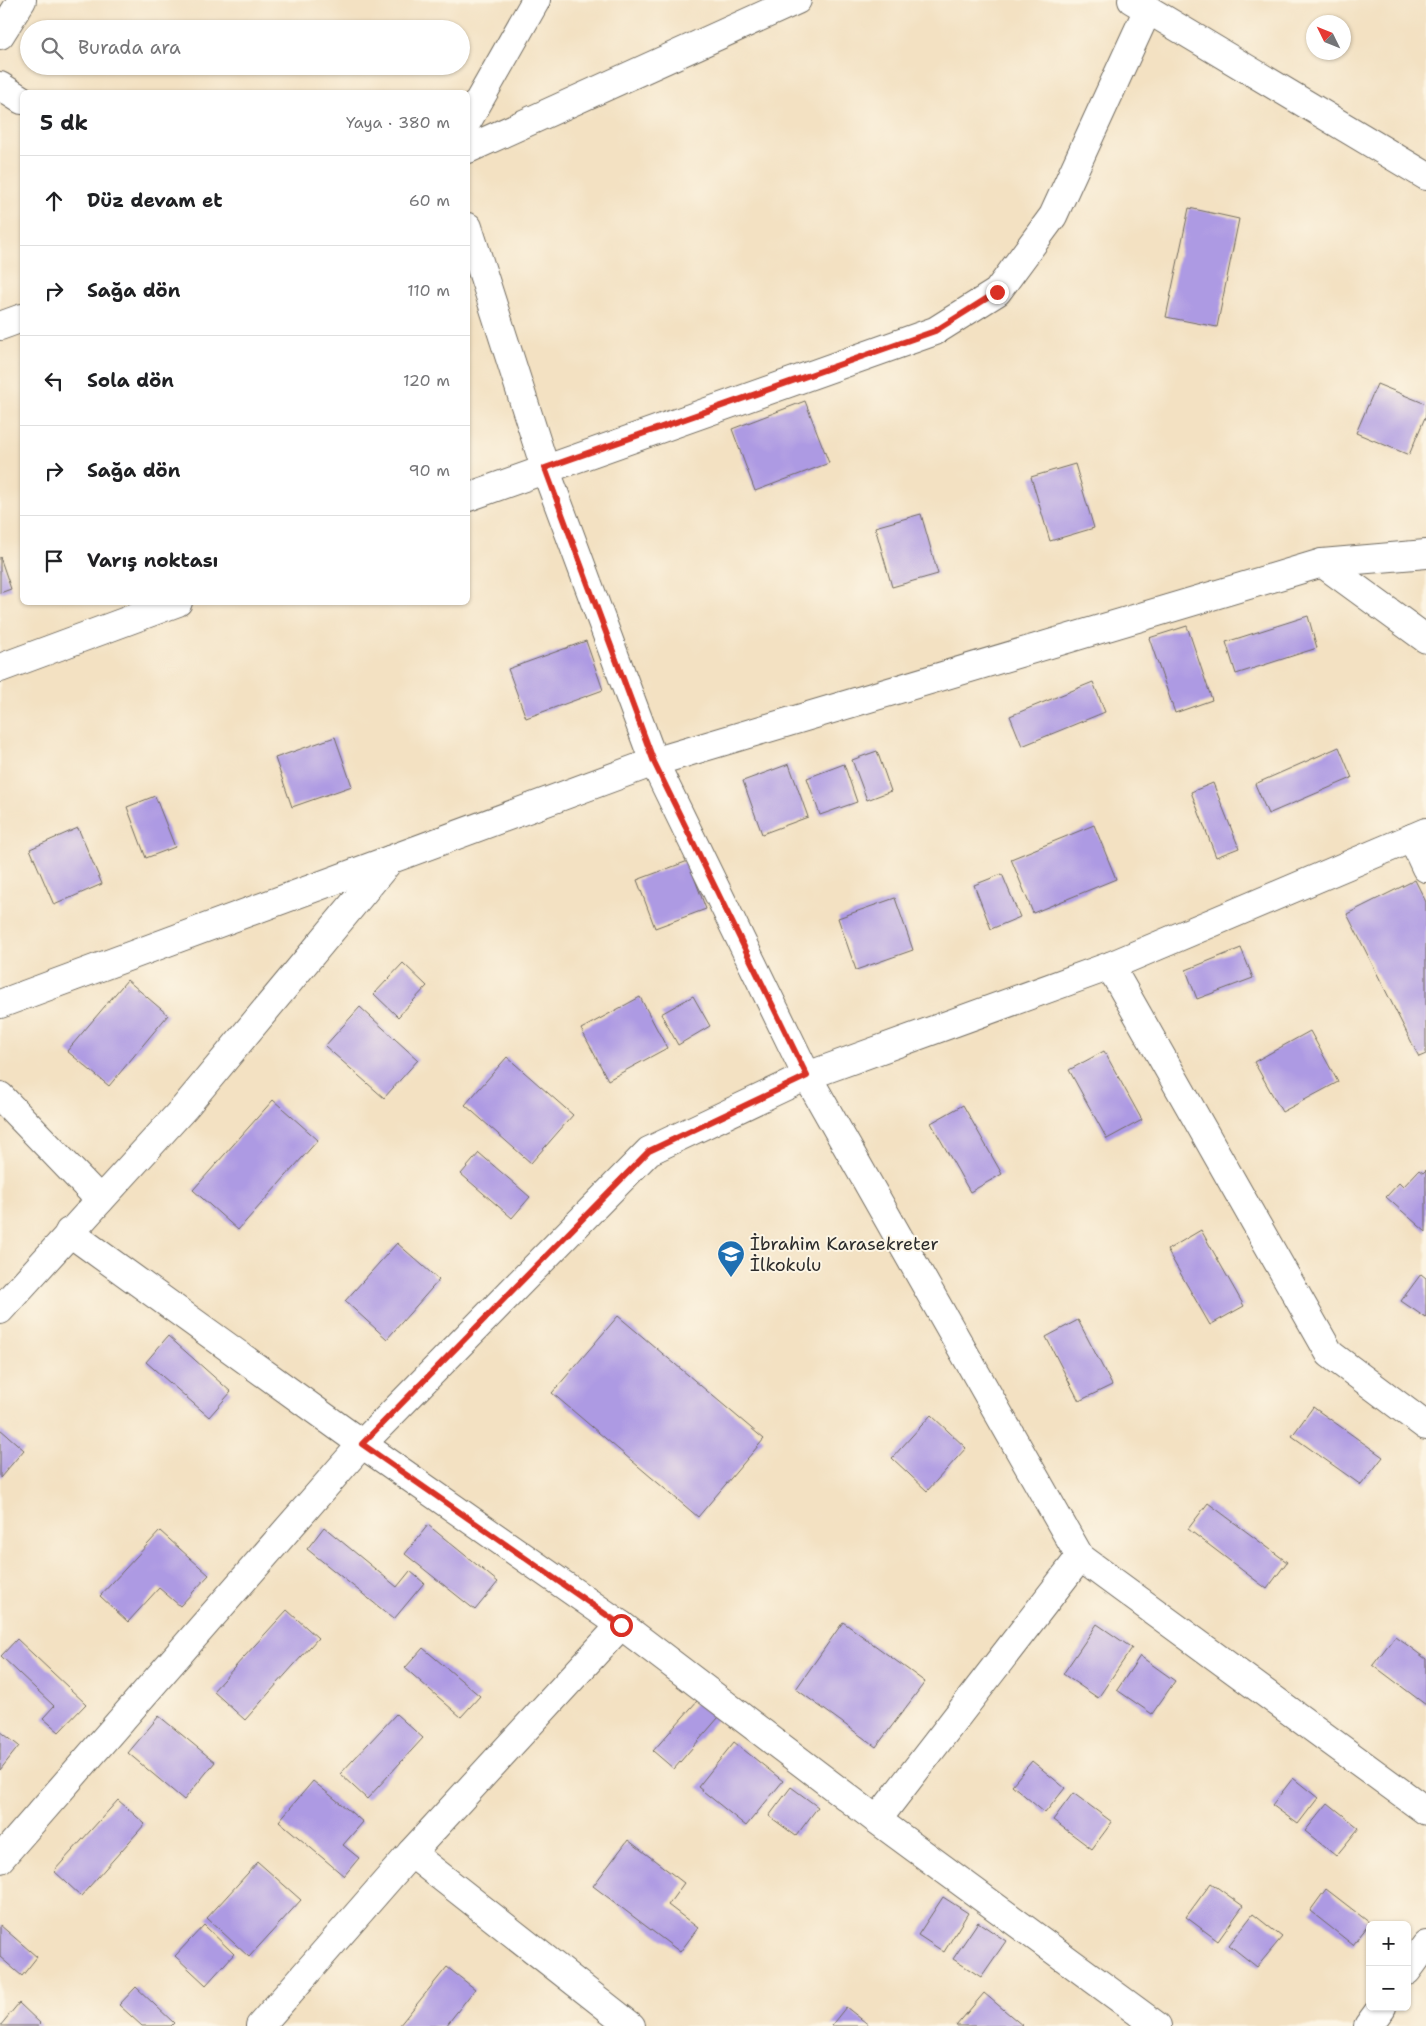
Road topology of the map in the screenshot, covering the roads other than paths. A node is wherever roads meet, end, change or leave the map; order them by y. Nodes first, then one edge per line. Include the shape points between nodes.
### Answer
1 (22, 0) edge
2 (536, 0) edge
3 (797, 0) edge
4 (1140, 4) edge
5 (0, 35) edge
6 (0, 86) edge
7 (20, 99) edge
8 (470, 116) edge
9 (470, 148) edge
10 (1426, 176) edge
11 (470, 233) edge
12 (20, 319) edge
13 (0, 326) edge
14 (545, 468) junction
15 (470, 495) edge
16 (1426, 554) edge
17 (1322, 563) junction
18 (170, 605) edge
19 (1426, 639) edge
20 (0, 668) edge
21 (654, 762) junction
22 (1419, 835) edge
23 (391, 859) junction
24 (1426, 868) edge
25 (1110, 966) junction
26 (0, 1004) edge
27 (807, 1076) junction
28 (0, 1096) edge
29 (100, 1200) junction
30 (69, 1232) junction
31 (0, 1310) edge
32 (1426, 1426) edge
33 (362, 1444) junction
34 (1080, 1558) junction
35 (621, 1625) junction
36 (1426, 1811) edge
37 (877, 1820) junction
38 (411, 1853) junction
39 (0, 1860) edge
40 (1426, 1945) edge
41 (1411, 1966) edge
42 (1379, 2011) edge
43 (260, 2026) edge
44 (631, 2026) edge
45 (1157, 2026) edge
46 (1368, 2026) edge

1 - 5 street
2 - 8 street
3 - 9 street
4 - 10 street
4 - 14 street via 1054,216 997,292 935,331
6 - 7 street
11 - 14 street
12 - 13 street
14 - 15 street
14 - 21 street
16 - 17 street
17 - 19 street
17 - 21 street
18 - 20 street
21 - 23 street
21 - 27 street
22 - 24 street
22 - 25 street
23 - 26 street
23 - 29 street via 186,1107
25 - 27 street
25 - 32 street via 1330,1354
27 - 33 street via 649,1151
27 - 34 street
28 - 29 street
29 - 30 street
30 - 31 street
30 - 33 street
33 - 35 street
33 - 39 street
34 - 36 street
34 - 37 street
35 - 37 street
35 - 38 street
37 - 45 street
38 - 43 street
38 - 44 street
40 - 41 street
42 - 46 street

